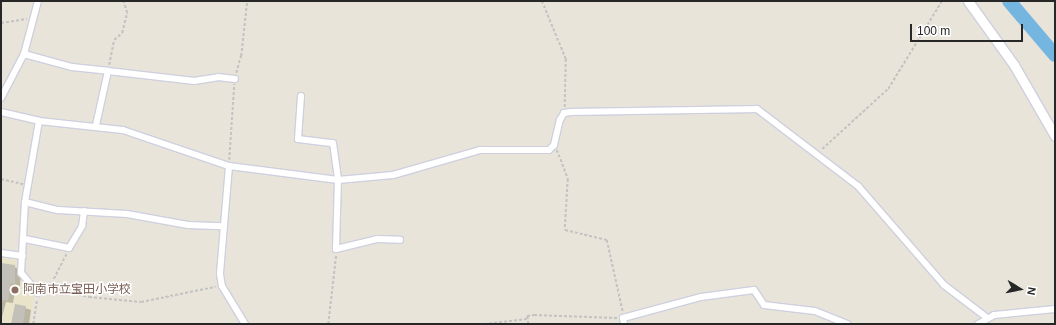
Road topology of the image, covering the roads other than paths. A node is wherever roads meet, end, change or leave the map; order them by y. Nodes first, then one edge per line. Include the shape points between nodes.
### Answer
1 (38, 1) edge
2 (968, 1) edge
3 (24, 54) junction
4 (108, 71) junction
5 (234, 80) dead end
6 (301, 96) dead end
7 (1, 98) edge
8 (1, 112) edge
9 (39, 121) junction
10 (96, 125) junction
11 (1055, 136) edge
12 (229, 166) junction
13 (338, 180) junction
14 (25, 202) junction
15 (84, 211) junction
16 (223, 226) junction
17 (25, 238) junction
18 (400, 240) dead end
19 (1, 253) edge
20 (23, 256) junction
21 (38, 293) road end
22 (1055, 309) edge
23 (986, 317) junction
24 (624, 321) edge
25 (245, 324) edge
26 (847, 324) edge
27 (978, 324) edge

1 - 3 street
2 - 11 street via 1014,65
3 - 4 street via 72,67
3 - 7 street
4 - 5 street via 194,81 218,77
4 - 10 street
6 - 13 street via 298,139 333,143
8 - 9 street
9 - 10 street
9 - 14 street
10 - 12 street via 123,130
12 - 13 street
12 - 16 street
13 - 18 street via 336,249 377,239
13 - 23 street via 393,175 480,150 553,148 564,113 757,109 858,186 944,285
14 - 15 street via 58,210
14 - 17 street
15 - 16 street via 164,219 188,225
15 - 17 street via 82,226 69,248
16 - 25 street via 222,286
17 - 20 street
19 - 20 street
20 - 21 street via 21,273
22 - 23 street
23 - 27 street
24 - 26 street via 701,297 754,290 764,305 815,310

